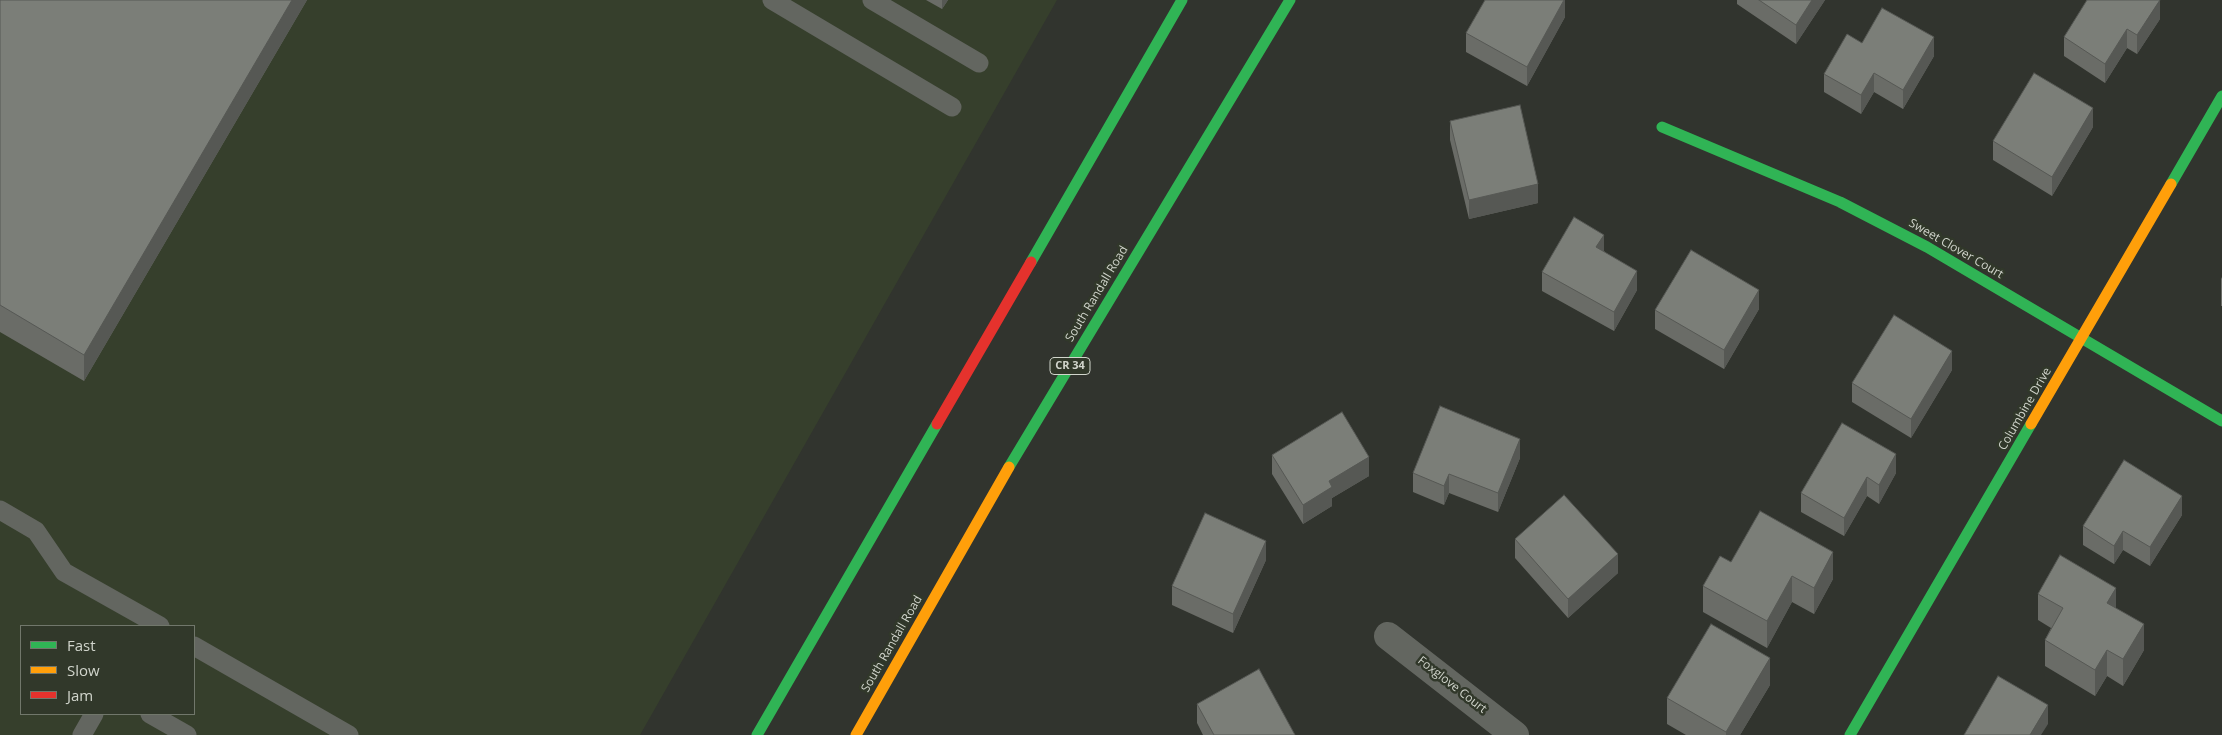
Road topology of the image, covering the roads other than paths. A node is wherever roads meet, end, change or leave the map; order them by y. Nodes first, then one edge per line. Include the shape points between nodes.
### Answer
1 (772, 0) edge
2 (872, 0) edge
3 (1182, 0) edge
4 (1290, 0) edge
5 (979, 63) dead end
6 (2222, 96) edge
7 (952, 108) dead end
8 (1662, 127) dead end
9 (2081, 339) junction
10 (2222, 421) edge
11 (0, 510) edge
12 (150, 624) edge
13 (1388, 636) dead end
14 (195, 647) edge
15 (93, 715) edge
16 (152, 715) edge
17 (82, 735) edge
18 (188, 735) edge
19 (350, 735) edge
20 (757, 735) edge
21 (856, 735) edge
22 (1515, 735) edge
23 (1850, 735) edge

1 - 7 lane
2 - 5 lane
3 - 20 main road
4 - 21 main road, South Randall Road / CR 34 via 1005,474
6 - 9 main road, Columbine Drive
8 - 9 main road, Sweet Clover Court via 1840,202 1927,247
9 - 10 main road, Sweet Clover Court
9 - 23 main road, Columbine Drive
11 - 12 lane via 36,530 64,572
13 - 22 street, Foxglove Court
14 - 19 lane
15 - 17 lane
16 - 18 lane

